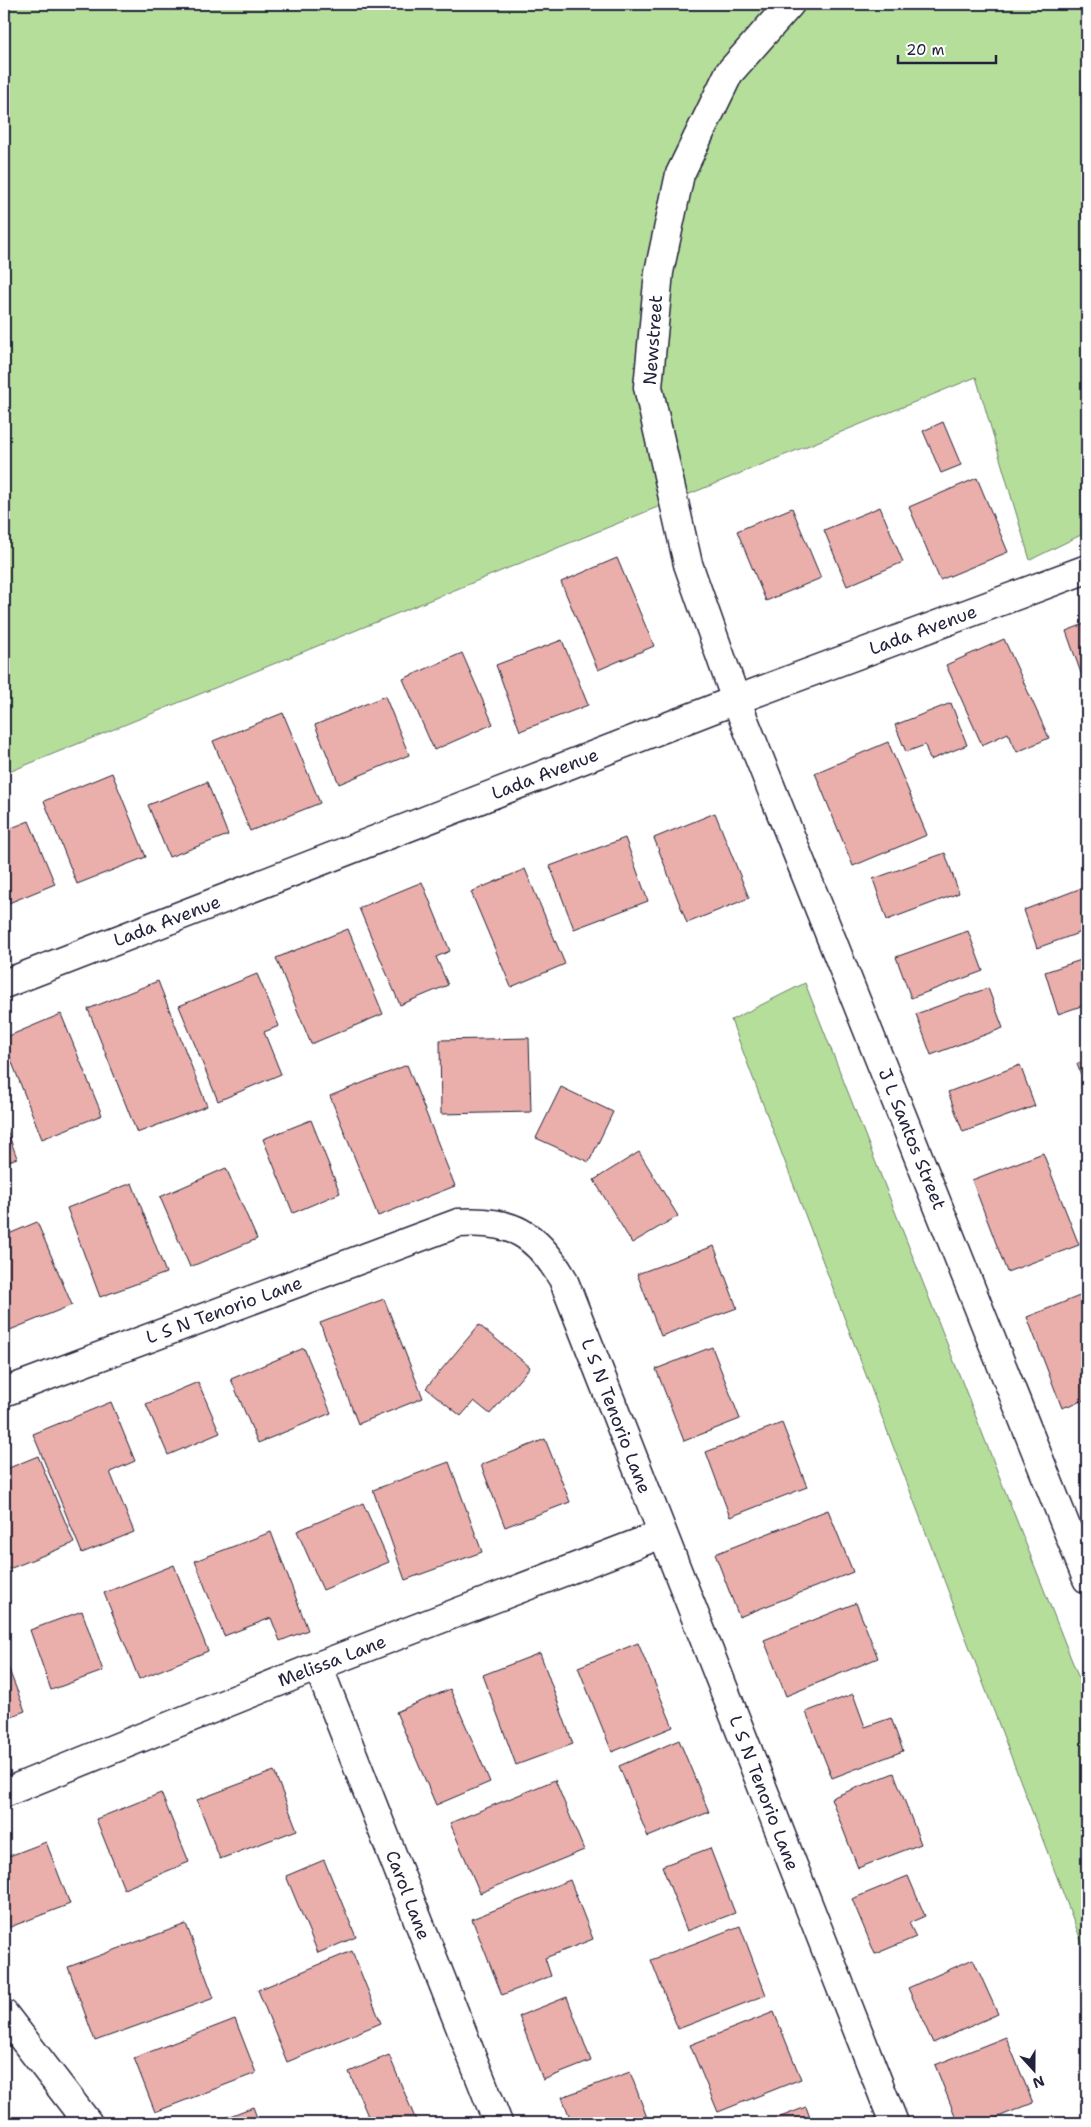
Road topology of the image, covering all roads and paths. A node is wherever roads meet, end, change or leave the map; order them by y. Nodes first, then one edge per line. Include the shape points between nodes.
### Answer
1 (790, 4) edge
2 (1087, 570) edge
3 (736, 700) junction
4 (4, 984) edge
5 (4, 1392) edge
6 (662, 1534) junction
7 (1087, 1579) edge
8 (318, 1666) junction
9 (4, 1793) edge
10 (4, 2014) edge
11 (88, 2123) edge
12 (498, 2123) edge
13 (894, 2123) edge

1 - 3 street, Newstreet via 729,73 680,174 659,272 648,387 688,564
2 - 3 street, Lada Avenue
3 - 4 street, Lada Avenue
3 - 7 street, J L Santos Street
5 - 6 street, L S N Tenorio Lane via 458,1223 484,1221 509,1226 532,1238 550,1256 563,1279
6 - 8 street, Melissa Lane
6 - 13 street, L S N Tenorio Lane
8 - 9 street, Melissa Lane
8 - 12 street, Carol Lane
10 - 11 street

